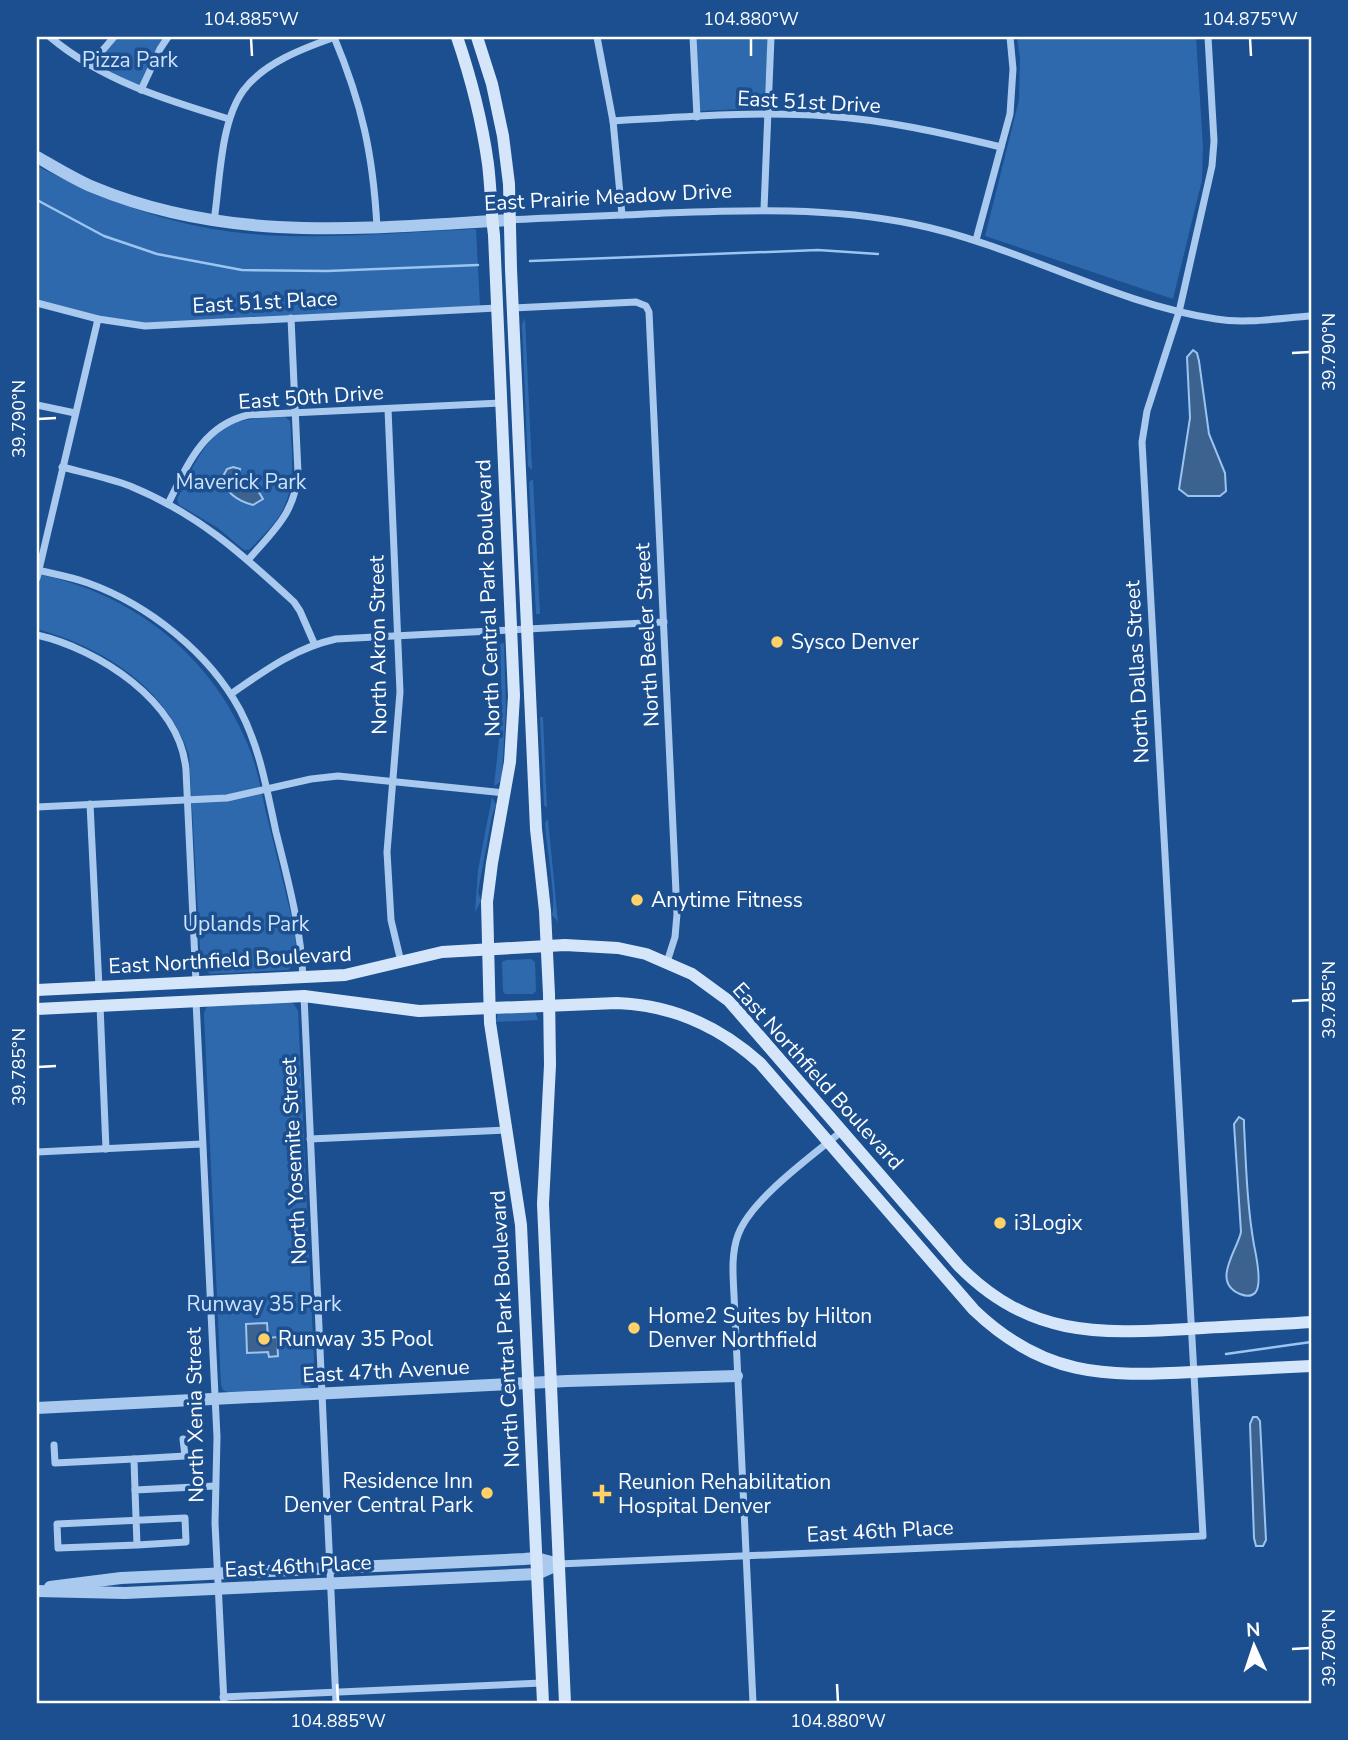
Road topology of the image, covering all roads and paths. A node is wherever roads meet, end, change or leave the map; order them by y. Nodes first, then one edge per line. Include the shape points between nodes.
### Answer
1 (50, 37) edge
2 (114, 37) edge
3 (168, 37) edge
4 (335, 37) edge
5 (457, 37) edge
6 (477, 37) edge
7 (597, 37) edge
8 (693, 37) edge
9 (771, 37) edge
10 (1010, 37) edge
11 (1208, 37) edge
12 (90, 65) junction
13 (141, 90) junction
14 (768, 114) junction
15 (697, 117) junction
16 (229, 119) junction
17 (613, 121) junction
18 (1001, 146) junction
19 (37, 157) edge
20 (764, 209) junction
21 (622, 215) junction
22 (510, 220) junction
23 (492, 221) junction
24 (214, 222) junction
25 (377, 227) junction
26 (976, 240) junction
27 (37, 303) edge
28 (497, 308) junction
29 (513, 308) junction
30 (1179, 312) junction
31 (1311, 316) edge
32 (291, 318) junction
33 (98, 319) junction
34 (501, 403) junction
35 (37, 405) edge
36 (387, 409) junction
37 (75, 413) junction
38 (295, 413) junction
39 (62, 467) junction
40 (167, 504) junction
41 (249, 559) junction
42 (37, 573) edge
43 (664, 622) junction
44 (527, 628) junction
45 (511, 629) junction
46 (37, 635) edge
47 (398, 635) junction
48 (314, 643) junction
49 (230, 694) junction
50 (393, 781) junction
51 (266, 790) junction
52 (505, 793) junction
53 (188, 800) junction
54 (90, 804) junction
55 (37, 807) edge
56 (547, 945) junction
57 (488, 948) junction
58 (401, 962) junction
59 (667, 962) junction
60 (303, 978) junction
61 (195, 982) junction
62 (99, 987) junction
63 (37, 989) edge
64 (304, 996) junction
65 (196, 1001) junction
66 (100, 1005) junction
67 (549, 1005) junction
68 (490, 1008) junction
69 (37, 1009) edge
70 (507, 1130) junction
71 (842, 1131) junction
72 (310, 1139) junction
73 (828, 1143) junction
74 (202, 1144) junction
75 (106, 1149) junction
76 (37, 1152) edge
77 (1311, 1322) edge
78 (1193, 1329) junction
79 (1311, 1366) edge
80 (1195, 1372) junction
81 (737, 1376) junction
82 (551, 1382) junction
83 (528, 1384) junction
84 (322, 1395) junction
85 (215, 1400) junction
86 (37, 1408) edge
87 (183, 1439) dead end
88 (54, 1445) dead end
89 (134, 1459) junction
90 (215, 1486) junction
91 (135, 1490) junction
92 (136, 1520) junction
93 (138, 1545) junction
94 (746, 1557) junction
95 (536, 1558) junction
96 (559, 1564) junction
97 (330, 1568) junction
98 (218, 1573) junction
99 (537, 1574) junction
100 (330, 1583) junction
101 (218, 1589) junction
102 (37, 1590) edge
103 (542, 1683) junction
104 (335, 1692) junction
105 (223, 1700) edge
106 (565, 1700) edge
107 (335, 1703) edge
108 (543, 1703) edge
109 (753, 1703) edge

1 - 12 street
2 - 12 street
3 - 13 street
4 - 16 street via 266,69 243,90
4 - 25 street via 364,123 373,164
5 - 23 main road, North Central Park Boulevard via 480,118
6 - 22 main road, North Central Park Boulevard via 502,128
7 - 17 street
8 - 15 street
9 - 14 street
10 - 18 street via 1011,102
11 - 30 street, North Dallas Street via 1213,158
12 - 13 street
13 - 16 street
14 - 15 street, East 51st Drive
14 - 18 street, East 51st Drive via 880,122
14 - 20 street
15 - 17 street, East 51st Drive
16 - 24 street
17 - 21 street
18 - 26 street
19 - 24 street, East Prairie Meadow Drive via 92,187
20 - 21 street, East Prairie Meadow Drive
20 - 26 street, East Prairie Meadow Drive via 869,216
21 - 22 street, East Prairie Meadow Drive
22 - 23 street, East Prairie Meadow Drive
22 - 29 main road, North Central Park Boulevard
23 - 25 street, East Prairie Meadow Drive
23 - 28 main road, North Central Park Boulevard
24 - 25 street, East Prairie Meadow Drive via 283,229
26 - 30 street, East Prairie Meadow Drive
27 - 33 street, East 51st Place
28 - 32 street, East 51st Place
28 - 34 main road, North Central Park Boulevard
29 - 43 street, North Beeler Street via 636,302 646,306
29 - 44 main road, North Central Park Boulevard
30 - 31 street, East Prairie Meadow Drive via 1226,320
30 - 78 street, North Dallas Street via 1147,411 1142,452
32 - 33 street, East 51st Place via 145,326
32 - 38 street
33 - 37 street
34 - 36 street, East 50th Drive
34 - 45 main road, North Central Park Boulevard
35 - 37 street
36 - 38 street, East 50th Drive
36 - 47 street, North Akron Street
37 - 39 street
38 - 40 street, East 50th Drive via 248,415 214,430 192,456
38 - 41 street via 297,489 282,521
39 - 40 street via 130,486
39 - 42 street
40 - 41 street
41 - 48 street via 300,611
42 - 49 street via 115,594 171,630
43 - 44 street
43 - 59 street, North Beeler Street via 677,914
44 - 45 street
44 - 56 main road, North Central Park Boulevard
45 - 47 street
45 - 52 main road, North Central Park Boulevard via 514,709
46 - 53 street via 100,659 149,699 182,746
47 - 48 street
47 - 50 street, North Akron Street via 400,692
48 - 49 street
49 - 51 street via 261,763
50 - 51 street via 338,776
50 - 52 street
50 - 58 street, North Akron Street via 387,863 391,920
51 - 53 street
51 - 60 street via 299,928
52 - 57 main road, North Central Park Boulevard via 490,874
53 - 54 street
53 - 61 street
54 - 55 street
54 - 62 street
56 - 57 main road, East Northfield Boulevard
56 - 59 main road, East Northfield Boulevard via 618,948
56 - 67 main road, North Central Park Boulevard
57 - 58 main road, East Northfield Boulevard
57 - 68 main road, North Central Park Boulevard
58 - 60 main road, East Northfield Boulevard via 345,975
59 - 71 main road, East Northfield Boulevard via 729,1001
60 - 61 main road, East Northfield Boulevard
61 - 62 main road, East Northfield Boulevard
62 - 63 main road, East Northfield Boulevard
64 - 65 main road, East Northfield Boulevard
64 - 68 main road, East Northfield Boulevard via 409,1010
64 - 72 street, North Yosemite Street
65 - 66 main road, East Northfield Boulevard
65 - 74 street, North Xenia Street
66 - 69 main road, East Northfield Boulevard
66 - 75 street
67 - 68 main road, East Northfield Boulevard
67 - 73 main road, East Northfield Boulevard via 642,1004 702,1023 760,1063
67 - 82 main road, North Central Park Boulevard via 543,1204
68 - 70 main road, North Central Park Boulevard
70 - 72 street
70 - 83 main road, North Central Park Boulevard via 521,1225
71 - 73 street
71 - 78 main road, East Northfield Boulevard via 959,1266 1006,1304 1085,1331
72 - 84 street, North Yosemite Street
73 - 80 main road, East Northfield Boulevard via 974,1310 1008,1339 1046,1360 1096,1373
73 - 81 street via 755,1206 737,1237 733,1270
74 - 75 street
74 - 85 street, North Xenia Street
75 - 76 street
77 - 78 main road
78 - 80 street
79 - 80 main road
80 - 94 street, East 46th Place via 1203,1536
81 - 82 street, East 47th Avenue
81 - 94 street
82 - 83 street, East 47th Avenue
82 - 96 main road, North Central Park Boulevard
83 - 84 street, East 47th Avenue
83 - 95 main road, North Central Park Boulevard
84 - 85 street, East 47th Avenue
84 - 97 street, North Yosemite Street
85 - 86 street, East 47th Avenue
85 - 90 street, North Xenia Street
87 - 89 street via 185,1456
88 - 89 street via 55,1463
89 - 91 street
90 - 91 street
90 - 98 street, North Xenia Street
91 - 92 street
92 - 93 street
92 - 93 street via 185,1518 186,1542
92 - 93 street via 57,1524 58,1548
94 - 96 street, East 46th Place
94 - 109 street
95 - 96 street, East 46th Place
95 - 97 street, East 46th Place
95 - 99 main road, North Central Park Boulevard
96 - 99 street, East 46th Place
96 - 106 main road, North Central Park Boulevard
97 - 98 street, East 46th Place
97 - 100 street, North Yosemite Street
98 - 101 street, North Xenia Street
98 - 102 street, East 46th Place via 121,1578
99 - 100 street, East 46th Place
99 - 103 main road, North Central Park Boulevard
100 - 101 street, East 46th Place
100 - 104 street, North Yosemite Street
101 - 102 street, East 46th Place
101 - 105 street, North Xenia Street
103 - 104 street
103 - 106 main road via 554,1687
103 - 108 main road, North Central Park Boulevard
104 - 105 street
104 - 107 street, North Yosemite Street

